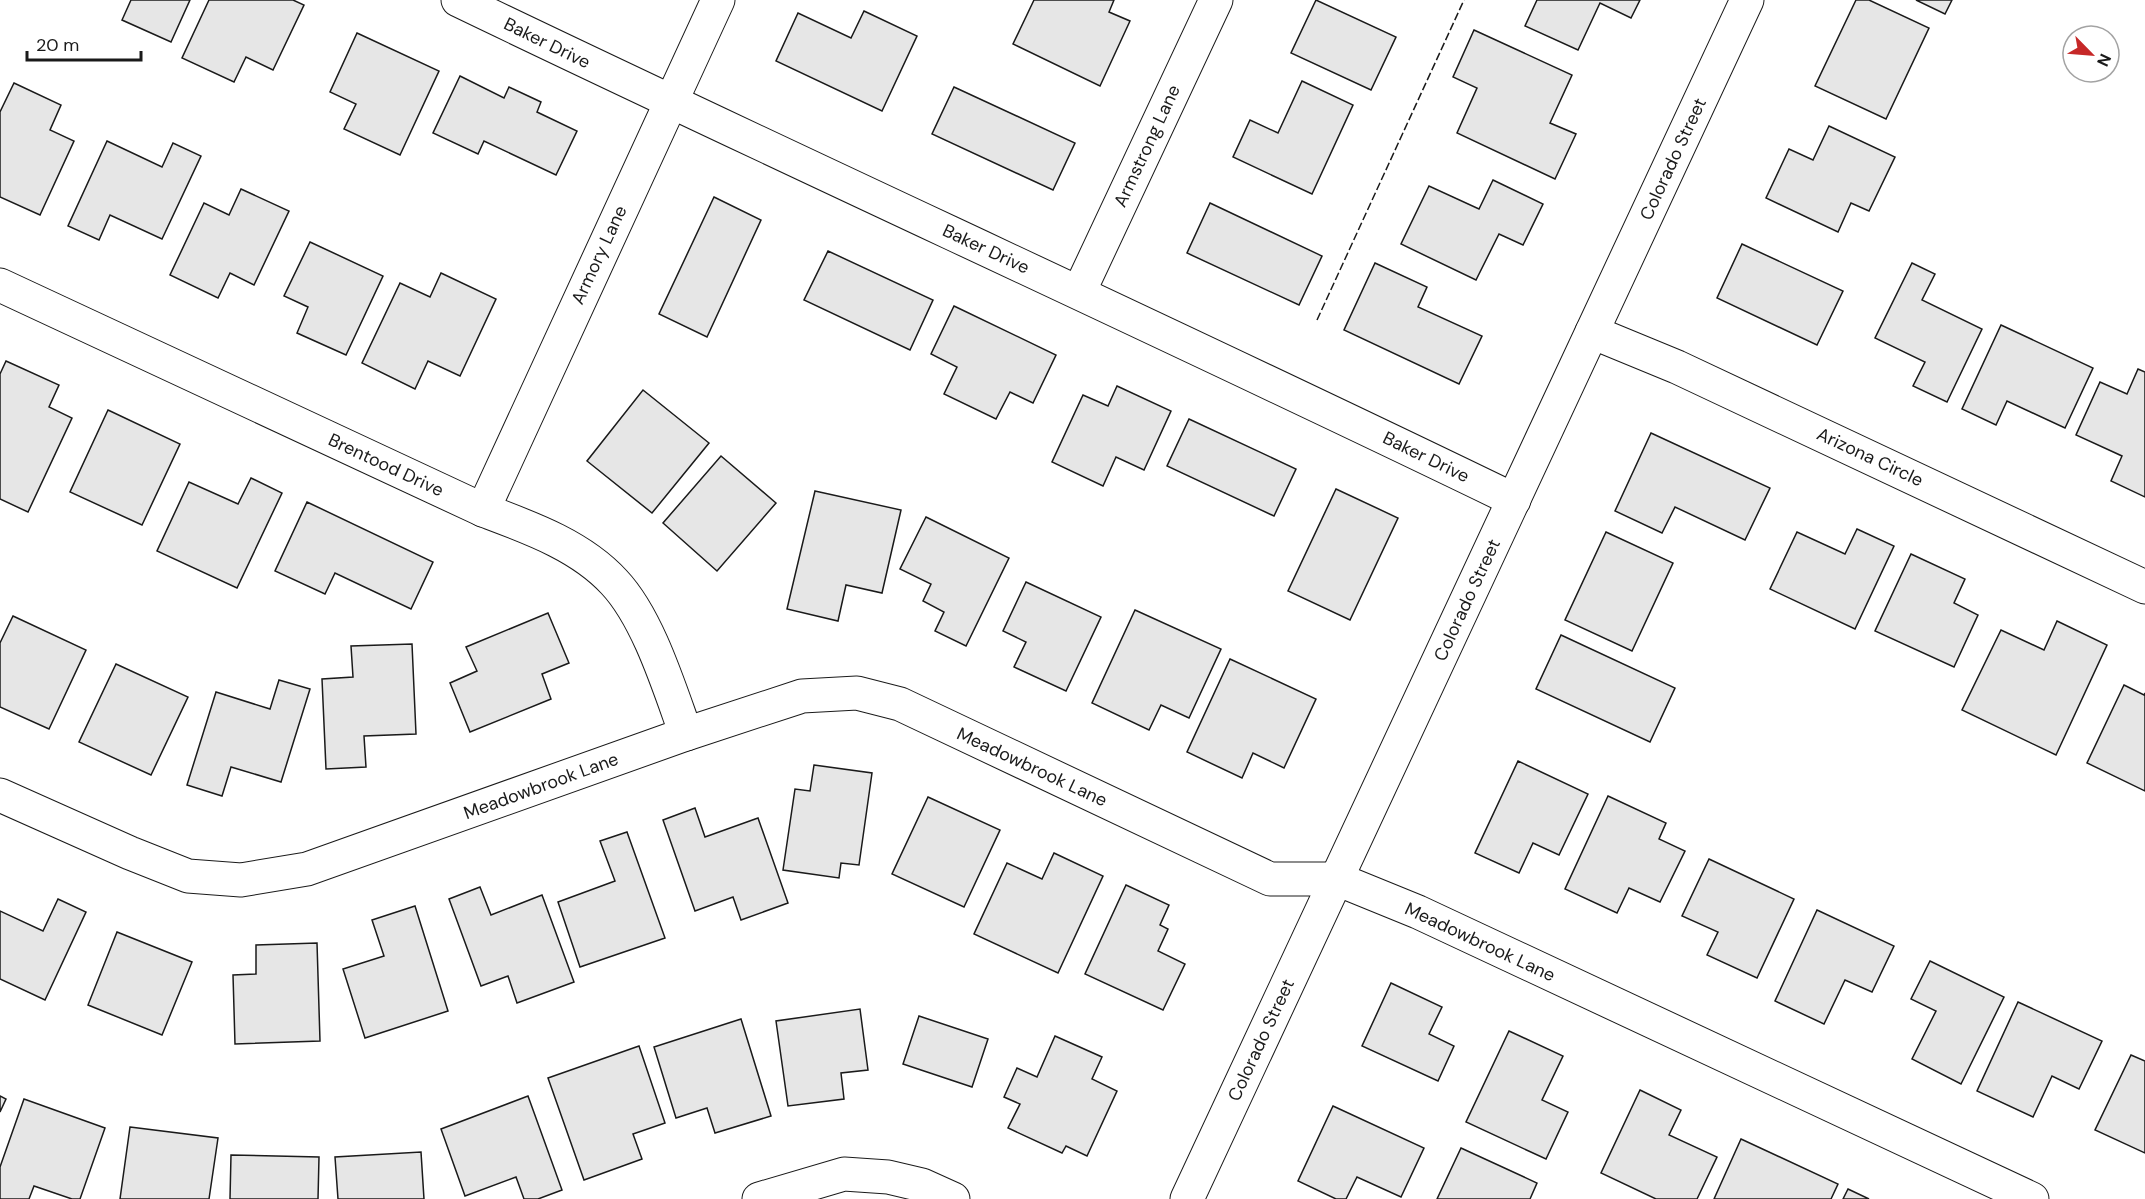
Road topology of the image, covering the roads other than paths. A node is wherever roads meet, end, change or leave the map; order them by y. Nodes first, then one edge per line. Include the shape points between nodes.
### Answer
1 (458, 0) edge
2 (718, 0) edge
3 (1216, 0) edge
4 (1747, 0) edge
5 (670, 102) junction
6 (0, 285) edge
7 (1079, 292) junction
8 (1592, 332) junction
9 (1514, 500) junction
10 (483, 510) junction
11 (2145, 587) edge
12 (686, 734) junction
13 (0, 795) edge
14 (1337, 879) junction
15 (759, 1199) edge
16 (953, 1199) edge
17 (1187, 1199) edge
18 (2032, 1199) edge

1 - 5 street, Baker Drive
2 - 5 street, Armory Lane
3 - 7 street, Armstrong Lane
4 - 8 street, Colorado Street
5 - 7 street, Baker Drive
5 - 10 street, Armory Lane
6 - 10 street, Brentood Drive
7 - 9 street, Baker Drive
8 - 9 street, Colorado Street
8 - 11 street, Arizona Circle via 1677,367
9 - 14 street, Colorado Street
10 - 12 street, Brentood Drive via 537,531 590,561 613,581 631,604 657,658
12 - 13 street, Meadowbrook Lane via 306,869 241,880 188,876
12 - 14 street, Meadowbrook Lane via 802,696 857,693 900,704 1270,879
14 - 17 street, Colorado Street
14 - 18 street, Meadowbrook Lane via 1418,912
15 - 16 street via 844,1174 922,1185

